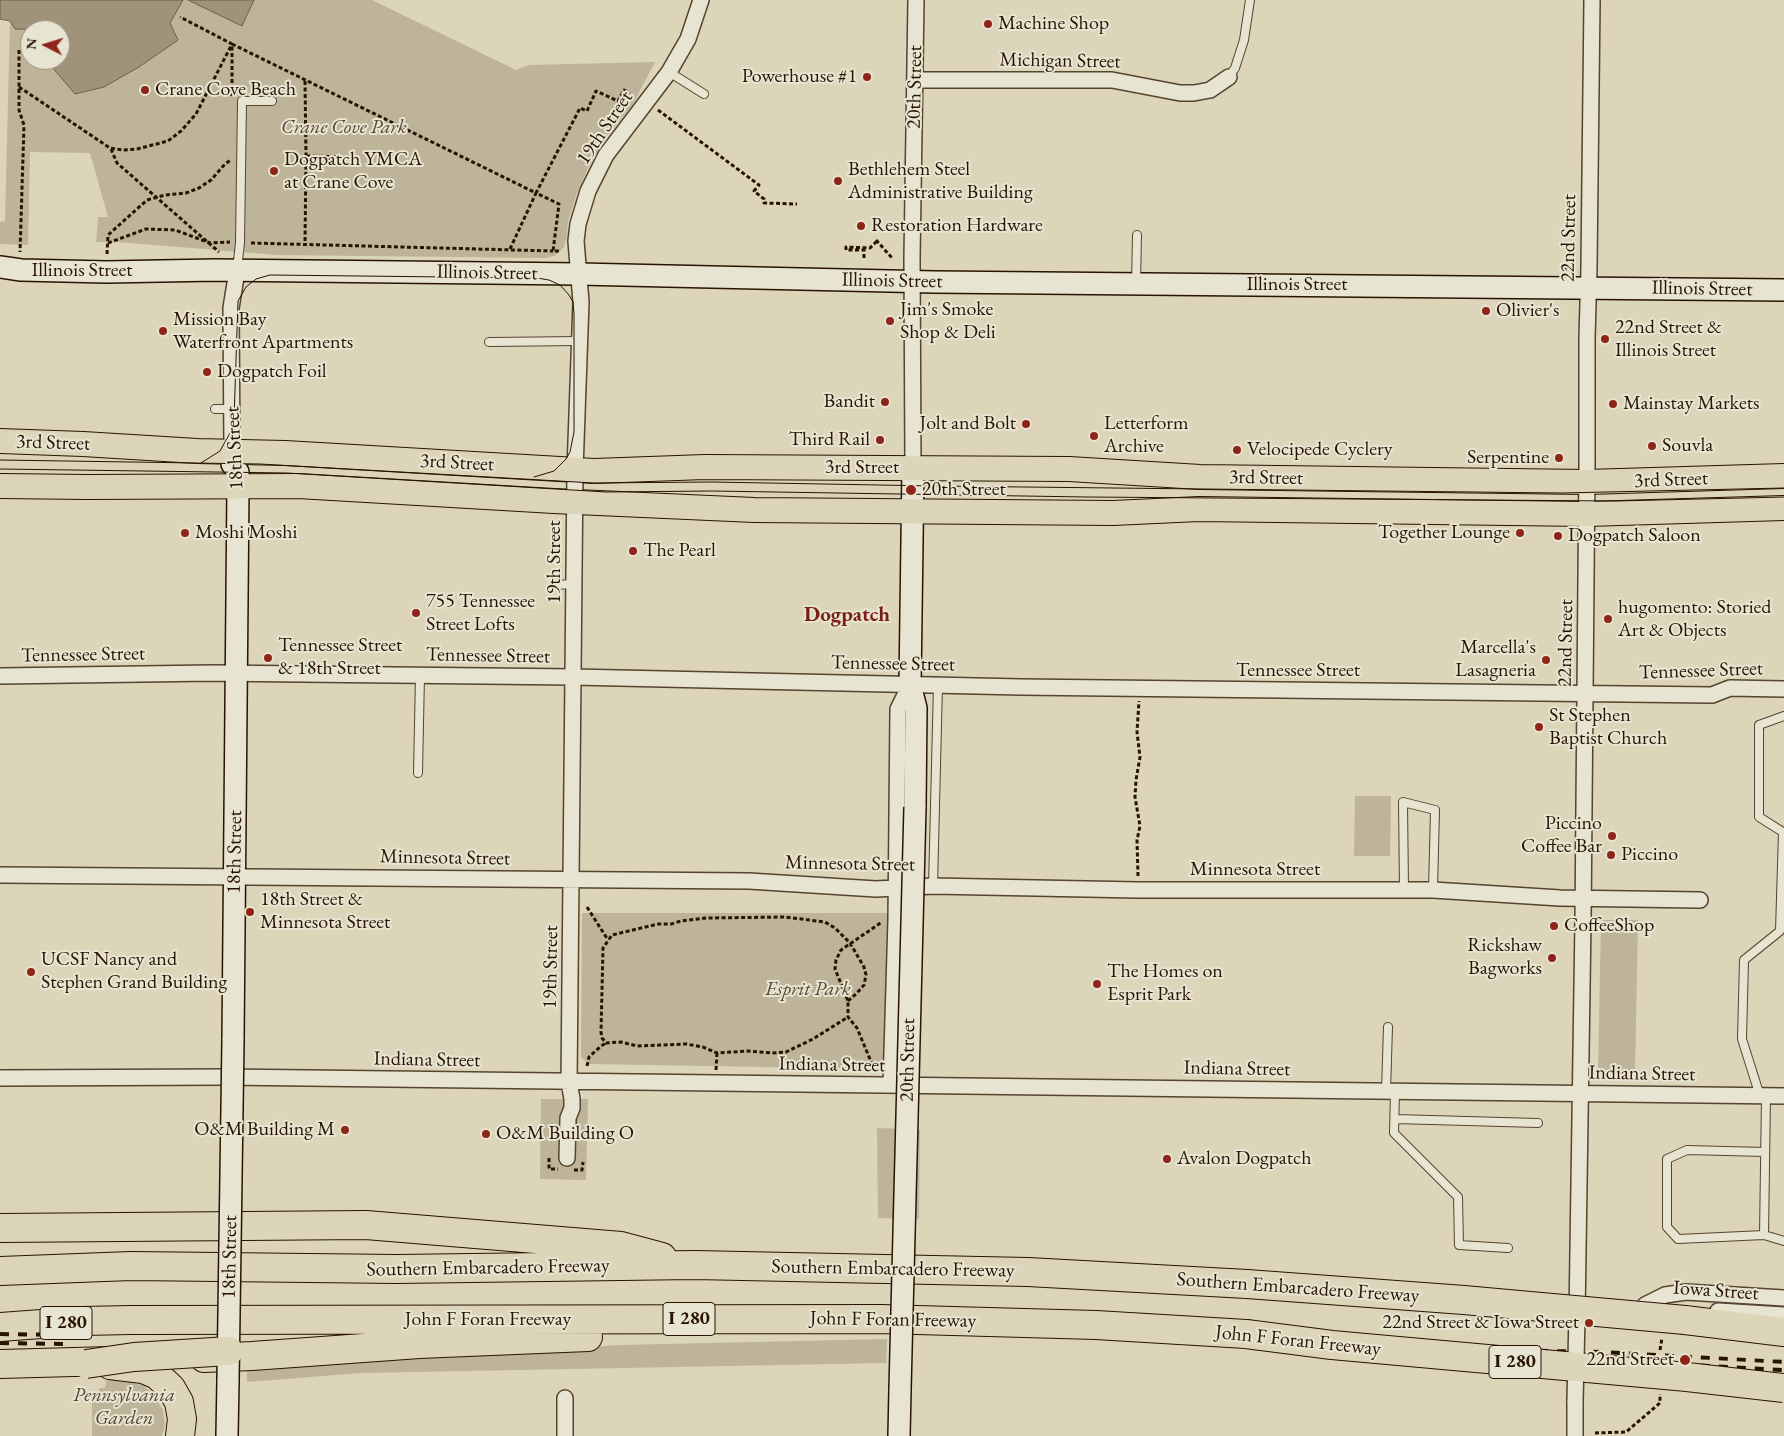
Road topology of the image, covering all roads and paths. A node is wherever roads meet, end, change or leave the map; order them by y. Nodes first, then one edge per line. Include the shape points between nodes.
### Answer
1 (701, 0) edge
2 (916, 0) edge
3 (1250, 0) edge
4 (1592, 0) edge
5 (180, 18) dead end
6 (232, 44) junction
7 (19, 50) dead end
8 (669, 72) junction
9 (1229, 77) joint
10 (916, 80) junction
11 (305, 81) junction
12 (19, 87) junction
13 (630, 93) dead end
14 (704, 94) dead end
15 (272, 101) dead end
16 (658, 110) dead end
17 (110, 148) junction
18 (306, 156) junction
19 (352, 157) dead end
20 (242, 159) junction
21 (536, 193) junction
22 (158, 197) junction
23 (797, 204) dead end
24 (1137, 236) dead end
25 (108, 243) junction
26 (210, 243) junction
27 (240, 243) junction
28 (305, 244) junction
29 (510, 249) junction
30 (553, 251) junction
31 (559, 251) dead end
32 (219, 252) dead end
33 (864, 258) dead end
34 (892, 258) dead end
35 (0, 267) edge
36 (21, 270) junction
37 (237, 271) junction
38 (106, 272) junction
39 (578, 274) junction
40 (913, 281) junction
41 (1136, 284) junction
42 (1588, 288) junction
43 (1784, 290) edge
44 (580, 341) junction
45 (489, 342) dead end
46 (215, 408) dead end
47 (232, 409) junction
48 (0, 441) edge
49 (232, 451) junction
50 (913, 468) junction
51 (575, 470) junction
52 (1784, 476) edge
53 (1587, 482) junction
54 (0, 486) edge
55 (238, 486) junction
56 (575, 502) junction
57 (1784, 508) edge
58 (912, 511) junction
59 (1587, 514) junction
60 (574, 584) junction
61 (554, 585) dead end
62 (237, 674) junction
63 (420, 675) junction
64 (0, 676) edge
65 (574, 677) junction
66 (910, 685) junction
67 (938, 685) junction
68 (1140, 688) junction
69 (1784, 689) edge
70 (1585, 693) junction
71 (1784, 716) edge
72 (418, 773) dead end
73 (0, 875) edge
74 (235, 876) junction
75 (572, 879) junction
76 (933, 886) junction
77 (897, 888) junction
78 (1404, 889) junction
79 (1138, 890) junction
80 (1433, 890) junction
81 (1583, 897) junction
82 (1700, 900) dead end
83 (587, 907) dead end
84 (896, 911) junction
85 (608, 940) junction
86 (850, 943) junction
87 (848, 1001) junction
88 (848, 1017) junction
89 (1388, 1027) dead end
90 (606, 1043) junction
91 (587, 1066) dead end
92 (0, 1078) edge
93 (569, 1082) junction
94 (891, 1085) junction
95 (1390, 1091) junction
96 (1580, 1094) junction
97 (1763, 1096) junction
98 (1784, 1096) edge
99 (1395, 1119) junction
100 (1538, 1123) dead end
101 (1765, 1152) junction
102 (549, 1158) dead end
103 (567, 1158) dead end
104 (548, 1168) dead end
105 (230, 1226) junction
106 (0, 1228) edge
107 (1764, 1235) junction
108 (0, 1238) edge
109 (1784, 1241) edge
110 (1508, 1248) dead end
111 (695, 1265) junction
112 (0, 1271) edge
113 (1784, 1298) edge
114 (1645, 1305) junction
115 (1577, 1310) junction
116 (1784, 1316) edge
117 (802, 1319) junction
118 (1684, 1320) junction
119 (0, 1327) edge
120 (1784, 1332) edge
121 (229, 1350) junction
122 (0, 1364) edge
123 (86, 1364) junction
124 (0, 1370) edge
125 (1661, 1386) dead end
126 (1784, 1388) edge
127 (565, 1398) dead end
128 (1595, 1433) dead end
129 (180, 1436) edge
130 (227, 1436) edge
131 (565, 1436) edge
132 (899, 1436) edge
133 (1575, 1436) edge

1 - 8 street, 19th Street via 688,39
2 - 10 street, 20th Street
3 - 9 lane via 1242,48
4 - 42 street, 22nd Street
5 - 6 path
6 - 11 path
6 - 17 path via 196,114 182,132 152,146 123,150
7 - 12 path
8 - 14 lane
8 - 39 street, 19th Street via 606,155 588,192 578,224
9 - 10 street, Michigan Street via 1210,90 1187,93 1112,80
10 - 40 street, 20th Street
11 - 18 path
11 - 21 path
12 - 17 path
12 - 36 path via 19,110 24,125
13 - 21 path via 624,90 618,101 596,91 587,112 580,108
15 - 20 lane via 242,101
16 - 23 path via 759,184 754,191 764,199 764,204
17 - 22 path via 117,163
18 - 19 path
18 - 28 path
20 - 22 path via 232,159 199,188
20 - 27 lane
21 - 29 path
21 - 30 path via 559,204
22 - 25 path via 147,200 108,235
22 - 26 path
24 - 41 lane
25 - 26 path via 146,229 175,230
25 - 38 path
26 - 27 path
26 - 32 path
27 - 28 path
27 - 37 lane
28 - 29 path
29 - 30 path
30 - 31 path
33 - 34 path via 864,250 846,250 846,247 870,248 876,240
35 - 36 street, Illinois Street
36 - 38 street, Illinois Street
37 - 38 street, Illinois Street
37 - 39 street, Illinois Street
37 - 47 street, 18th Street via 231,308
39 - 40 street, Illinois Street
39 - 44 street, 19th Street
40 - 41 street, Illinois Street
40 - 50 street, 20th Street
41 - 42 street, Illinois Street
42 - 43 street, Illinois Street
42 - 53 street, 22nd Street
44 - 45 lane
44 - 51 street, 19th Street
46 - 47 lane
47 - 49 street, 18th Street
48 - 49 main road, 3rd Street
49 - 51 main road, 3rd Street
49 - 55 street, 18th Street
50 - 51 main road, 3rd Street
50 - 53 main road, 3rd Street via 1100,470 1200,477
50 - 58 street, 20th Street
51 - 56 street, 19th Street
52 - 53 main road, 3rd Street
53 - 59 street, 22nd Street
54 - 55 main road, 3rd Street
55 - 56 main road, 3rd Street via 298,486
55 - 62 street, 18th Street
56 - 58 main road, 3rd Street via 754,510
56 - 60 street, 19th Street
57 - 59 main road, 3rd Street
58 - 59 main road, 3rd Street via 1114,513 1198,509
58 - 66 street, 20th Street
59 - 70 street, 22nd Street
60 - 61 lane
60 - 65 street, 19th Street
62 - 63 street, Tennessee Street
62 - 64 street, Tennessee Street
62 - 74 street, 18th Street
63 - 65 street, Tennessee Street
63 - 72 lane
65 - 66 street, Tennessee Street
65 - 75 street, 19th Street
66 - 67 street, Tennessee Street
66 - 77 street, 20th Street via 898,708
66 - 132 street, 20th Street, bridge via 916,708 915,807
67 - 68 street, Tennessee Street
67 - 76 lane
68 - 70 street, Tennessee Street
68 - 79 path via 1137,732 1140,758 1135,797 1140,826 1137,840
69 - 70 street, Tennessee Street via 1730,688 1712,695
70 - 81 street, 22nd Street
71 - 97 lane via 1759,725 1759,817 1782,832 1780,931 1744,960 1742,1039
73 - 74 street, Minnesota Street
74 - 75 street, Minnesota Street
74 - 105 street, 18th Street, bridge
75 - 77 street, Minnesota Street
75 - 93 street, 19th Street
76 - 77 street, Minnesota Street
76 - 79 street, Minnesota Street
77 - 84 street, 20th Street
78 - 79 street, Minnesota Street
78 - 80 street, Minnesota Street
78 - 80 lane via 1403,802 1435,810
80 - 81 street, Minnesota Street
81 - 82 street, Minnesota Street
81 - 96 street, 22nd Street
83 - 85 path
84 - 86 path
84 - 94 street, 20th Street
85 - 86 path via 612,935 681,921 785,917 825,922
85 - 90 path via 604,948 601,1023 602,1038
86 - 87 path via 836,960 836,970
86 - 87 path via 866,976 864,985
87 - 88 path
88 - 90 path via 786,1052 747,1050 717,1053 686,1044 637,1046
88 - 94 path via 857,1028 872,1064
89 - 95 lane
90 - 91 path via 589,1057
92 - 93 street, Indiana Street via 226,1077
93 - 94 street, Indiana Street
93 - 103 street, 19th Street via 572,1108 568,1118
94 - 95 street, Indiana Street
95 - 96 street, Indiana Street
95 - 99 lane
96 - 97 street, Indiana Street
96 - 115 street, 22nd Street
97 - 98 street, Indiana Street
97 - 101 lane
99 - 100 lane
99 - 110 lane via 1394,1133 1458,1197 1459,1245
101 - 107 lane
101 - 107 lane via 1687,1150 1666,1159 1667,1227 1678,1239
102 - 104 path
105 - 108 highway via 108,1228
105 - 121 street, 18th Street, bridge
106 - 111 highway via 366,1224 621,1246
107 - 109 lane
111 - 112 highway, Southern Embarcadero Freeway via 397,1270 131,1266
111 - 118 highway, Southern Embarcadero Freeway, bridge via 1028,1272 1247,1284
113 - 114 street, Iowa Street via 1686,1292 1665,1295
114 - 115 street, Iowa Street
114 - 116 street, Iowa Street
115 - 133 street, 22nd Street, bridge
116 - 118 highway
117 - 119 highway, John F Foran Freeway / I 280 via 131,1320
117 - 122 highway via 572,1338 419,1344 252,1356
117 - 126 highway, John F Foran Freeway / I 280, bridge via 1029,1323 1246,1334
118 - 120 highway, Southern Embarcadero Freeway
121 - 123 highway, bridge
121 - 130 street, 18th Street, bridge
123 - 124 highway
123 - 129 highway, bridge via 142,1369 157,1374 179,1402
125 - 128 path via 1660,1403 1626,1432
127 - 131 street

